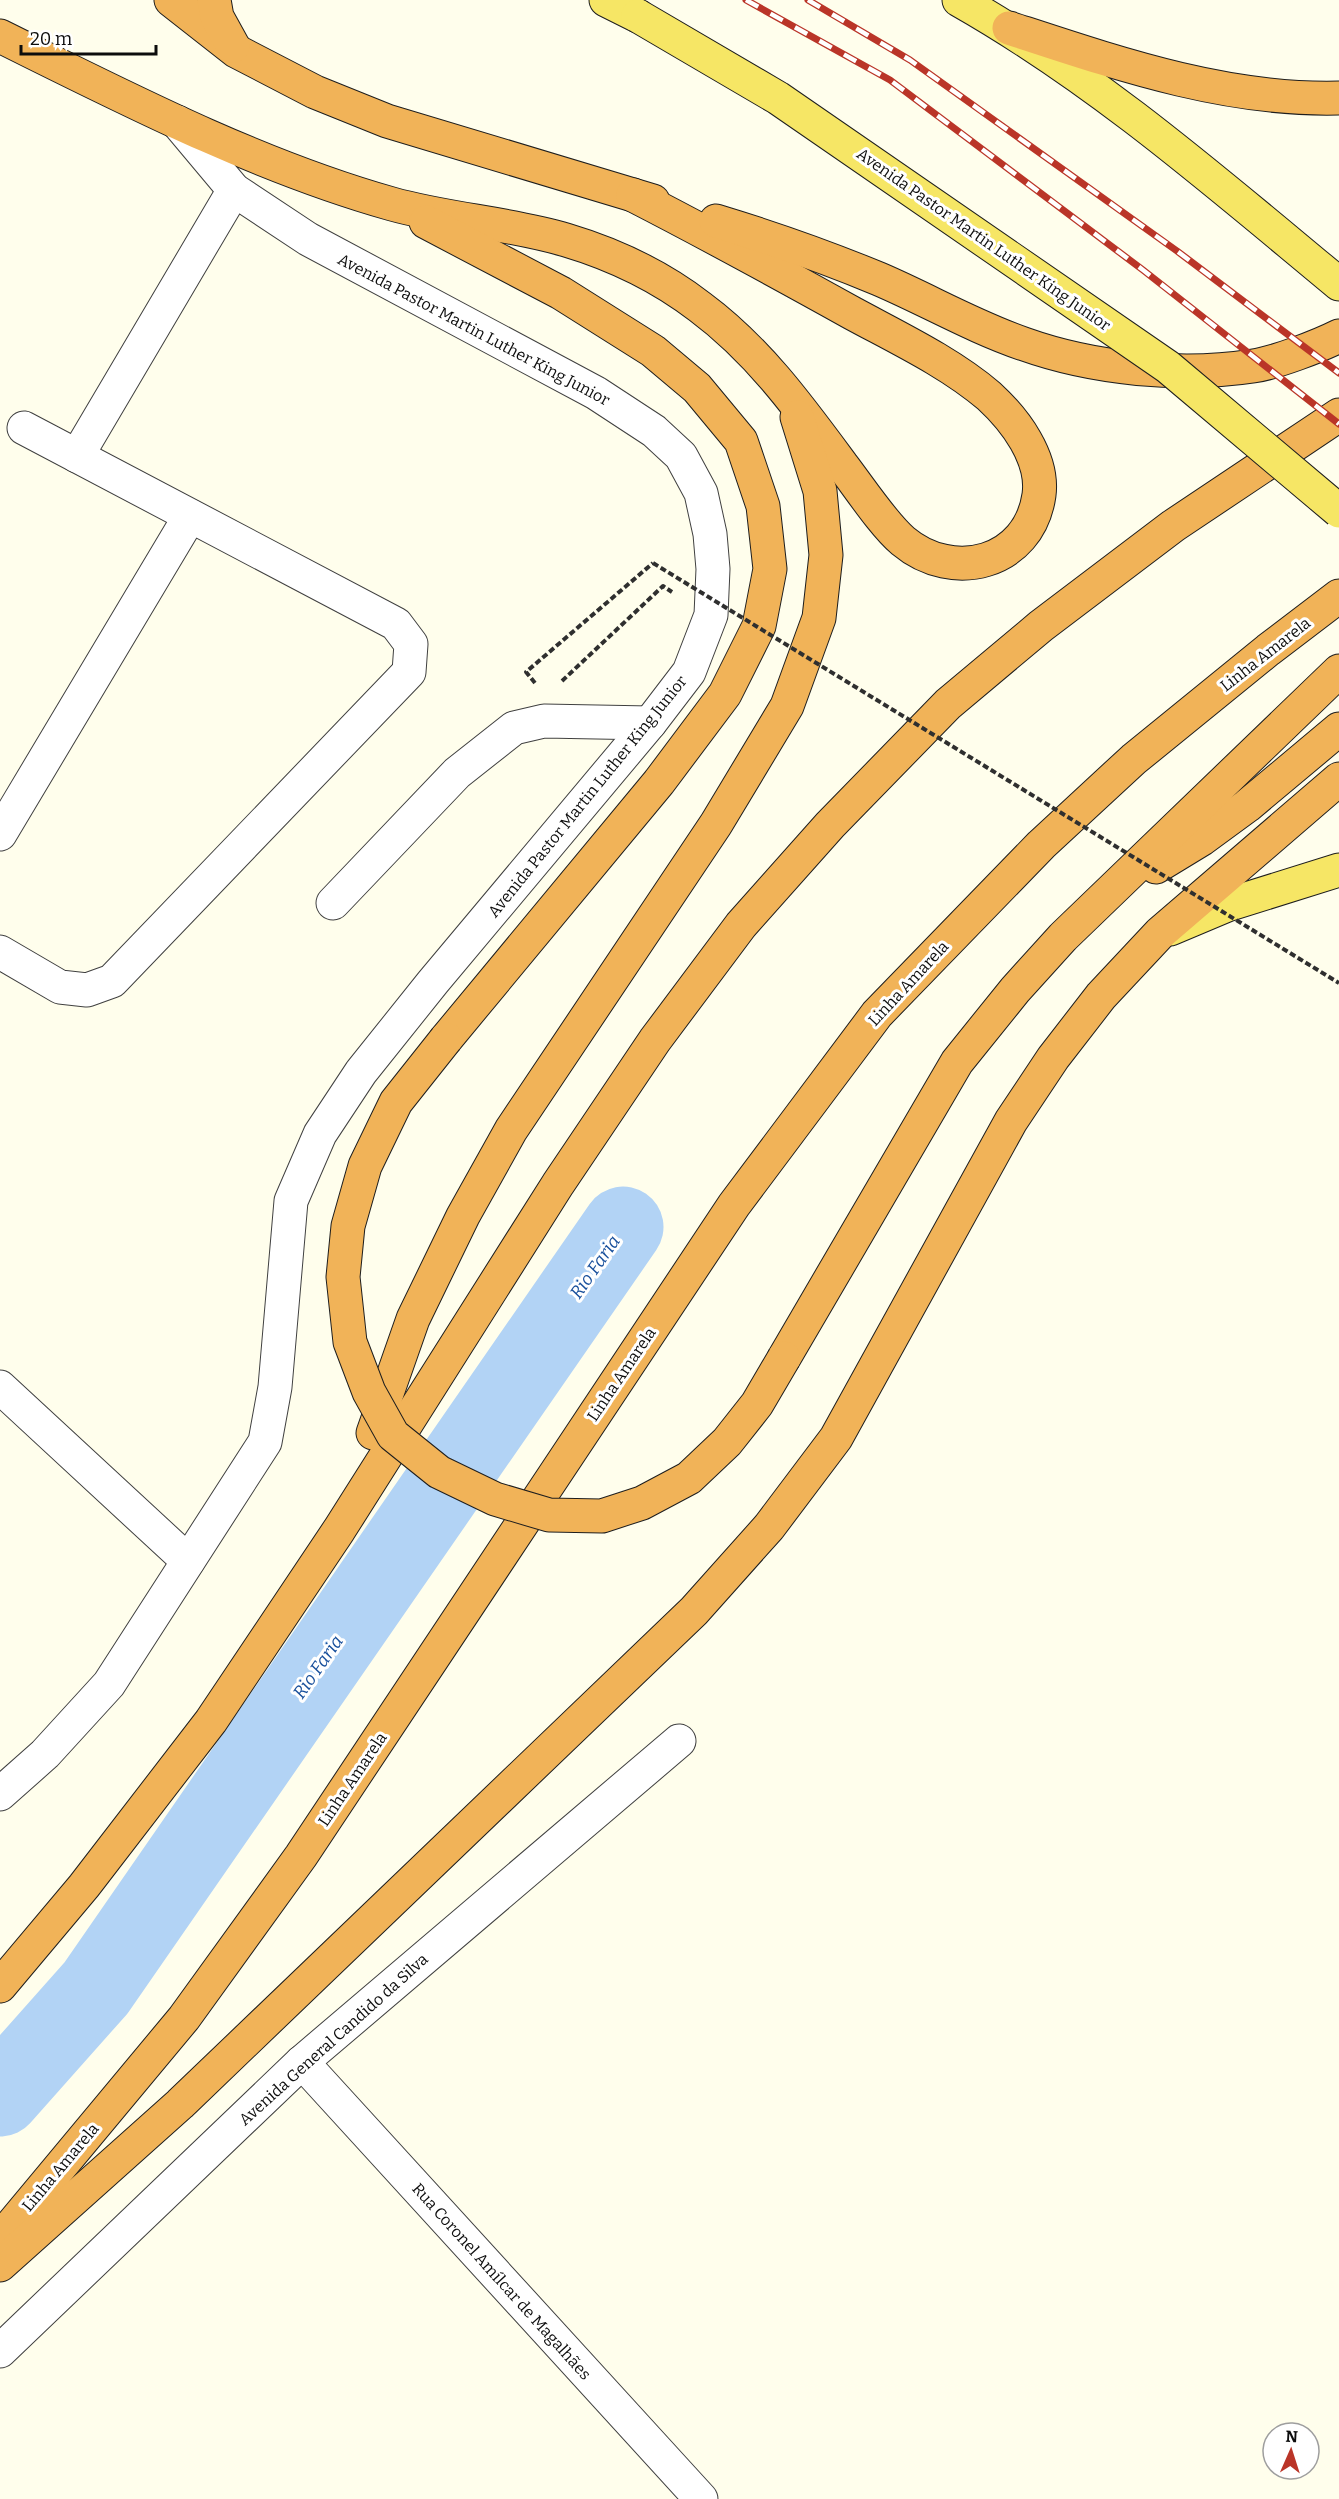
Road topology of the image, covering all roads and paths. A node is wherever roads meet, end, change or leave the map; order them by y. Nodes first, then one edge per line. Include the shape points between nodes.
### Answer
1 (171, 0) edge
2 (214, 0) edge
3 (606, 0) edge
4 (959, 0) edge
5 (1009, 28) junction
6 (0, 36) edge
7 (236, 51) junction
8 (1339, 98) edge
9 (177, 122) junction
10 (234, 190) junction
11 (633, 195) junction
12 (393, 204) junction
13 (1339, 284) edge
14 (1339, 336) edge
15 (790, 395) junction
16 (1339, 415) edge
17 (24, 428) dead end
18 (77, 456) junction
19 (1339, 511) edge
20 (190, 516) junction
21 (663, 586) dead end
22 (1339, 597) edge
23 (1339, 671) edge
24 (540, 687) dead end
25 (555, 687) dead end
26 (650, 723) junction
27 (1339, 729) edge
28 (1339, 779) edge
29 (0, 834) edge
30 (1339, 870) edge
31 (1108, 896) junction
32 (333, 903) dead end
33 (1160, 933) junction
34 (0, 952) edge
35 (1339, 982) edge
36 (0, 1387) edge
37 (339, 1530) junction
38 (188, 1561) junction
39 (679, 1741) dead end
40 (0, 1794) edge
41 (0, 1986) edge
42 (302, 2062) junction
43 (0, 2239) edge
44 (0, 2265) edge
45 (0, 2351) edge
46 (701, 2499) edge

1 - 7 highway
2 - 7 highway via 217,17
3 - 19 main road, Avenida Pastor Martin Luther King Junior, bridge via 778,99 1158,360
4 - 5 main road
5 - 8 highway via 1134,69 1250,94
5 - 13 main road via 1171,144
6 - 9 highway
7 - 11 highway via 315,92 387,121
9 - 10 street, Avenida Pastor Martin Luther King Junior
9 - 12 highway
10 - 18 street
10 - 26 street, Avenida Pastor Martin Luther King Junior via 308,239 596,393 654,431 681,456 701,493 710,534 711,615 689,672
11 - 14 highway via 788,243 1026,345 1108,366 1186,371 1255,366
11 - 15 highway via 907,342 990,397 1021,432 1037,463 1039,494 1031,522 1019,542 997,558 968,564 934,560 903,541
12 - 15 highway via 566,240 639,269 698,305 741,341
12 - 31 highway, bridge via 561,293 654,351 697,388 741,441 763,506 770,569 759,626 725,694 659,782 396,1102 365,1166 348,1226 343,1277 351,1342 369,1392 393,1435 439,1472 495,1499 549,1515 602,1516 642,1503 689,1478 757,1404 957,1062 1054,946
15 - 37 highway via 820,491 826,555 819,618 788,706 716,824 511,1130 463,1216 413,1319
16 - 37 highway via 1173,526 1041,626 948,704 830,825 741,925 655,1040 558,1184
17 - 18 street
18 - 20 street
20 - 29 street
20 - 34 street via 396,624 411,644 409,672 112,981 87,990 60,987
21 - 25 path
22 - 43 highway, Linha Amarela via 1134,759 1041,845 878,1014 734,1205 301,1856 184,2018
23 - 31 highway
24 - 35 path, bridge via 526,672 653,564
26 - 32 street via 544,721 514,728 457,772
26 - 38 street, Avenida Pastor Martin Luther King Junior via 433,982 361,1072 320,1134 291,1201 275,1387 266,1442
27 - 31 highway via 1202,839
28 - 33 highway
30 - 33 main road via 1227,905
33 - 44 highway via 1101,996 1011,1121 836,1438 769,1527 694,1611 440,1855 180,2104
36 - 38 street
37 - 41 highway via 211,1721 84,1886
38 - 40 street via 108,1684 45,1754
39 - 42 street, Avenida General Candido da Silva
42 - 45 street, Avenida General Candido da Silva
42 - 46 street, Rua Coronel Amílcar de Magalhães

